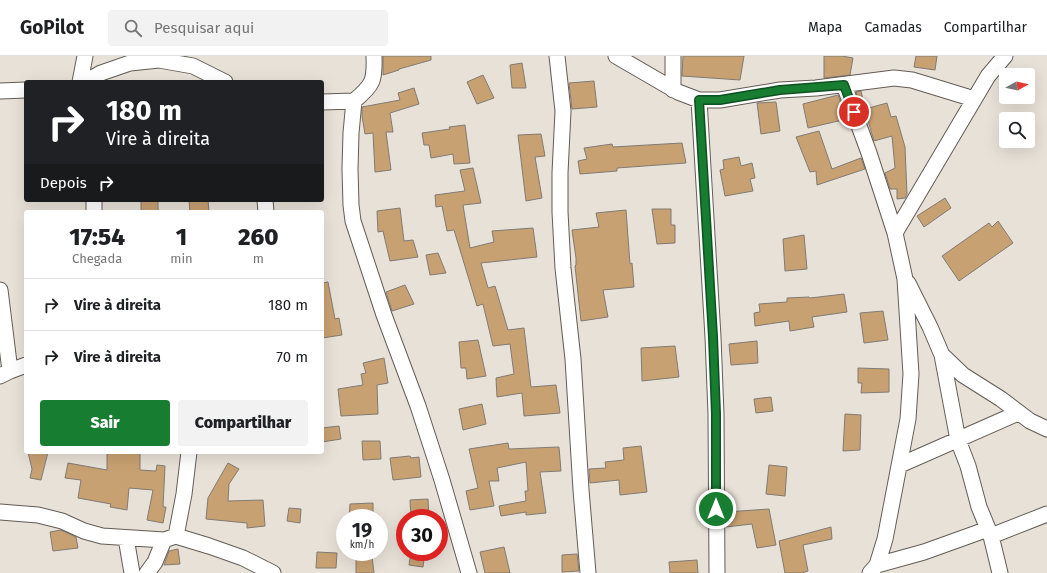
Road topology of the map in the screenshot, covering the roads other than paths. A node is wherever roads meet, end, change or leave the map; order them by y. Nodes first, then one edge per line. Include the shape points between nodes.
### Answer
1 (85, 56) edge
2 (374, 56) edge
3 (557, 56) edge
4 (616, 56) edge
5 (673, 56) edge
6 (1005, 56) edge
7 (80, 80) edge
8 (89, 80) edge
9 (221, 80) edge
10 (844, 85) junction
11 (24, 90) edge
12 (673, 90) junction
13 (0, 91) edge
14 (974, 99) junction
15 (699, 100) junction
16 (354, 101) junction
17 (324, 102) edge
18 (895, 233) junction
19 (906, 279) junction
20 (0, 290) edge
21 (942, 355) junction
22 (24, 367) edge
23 (5, 374) edge
24 (1018, 413) junction
25 (1047, 429) edge
26 (958, 440) junction
27 (189, 454) edge
28 (900, 465) junction
29 (0, 512) edge
30 (1047, 514) edge
31 (989, 532) junction
32 (126, 538) junction
33 (170, 538) junction
34 (873, 569) edge
35 (132, 573) edge
36 (147, 573) edge
37 (273, 573) edge
38 (469, 573) edge
39 (588, 573) edge
40 (717, 573) edge
41 (1000, 573) edge

1 - 7 street
2 - 16 street via 375,74 367,90
3 - 39 street via 563,111 560,173 562,244
4 - 12 street
5 - 12 street
6 - 14 street via 988,76
8 - 9 street via 130,63 159,60 194,66
10 - 14 street via 894,78 912,80
10 - 15 street via 780,90 720,100
10 - 18 street
11 - 13 street
12 - 15 street
14 - 18 street
15 - 40 street via 714,345
16 - 17 street
16 - 38 street via 350,169 353,221 418,406
18 - 19 street
19 - 21 street
19 - 28 street via 911,374 908,419
20 - 23 street
21 - 24 street via 963,375
21 - 26 street
22 - 23 street
24 - 25 street
24 - 26 street
26 - 28 street
26 - 31 street
27 - 33 street via 184,494
28 - 34 street via 885,539
29 - 32 street via 38,515 102,536
30 - 31 street
31 - 34 street
31 - 41 street
32 - 33 street
32 - 35 street
33 - 36 street
33 - 37 street via 210,546

